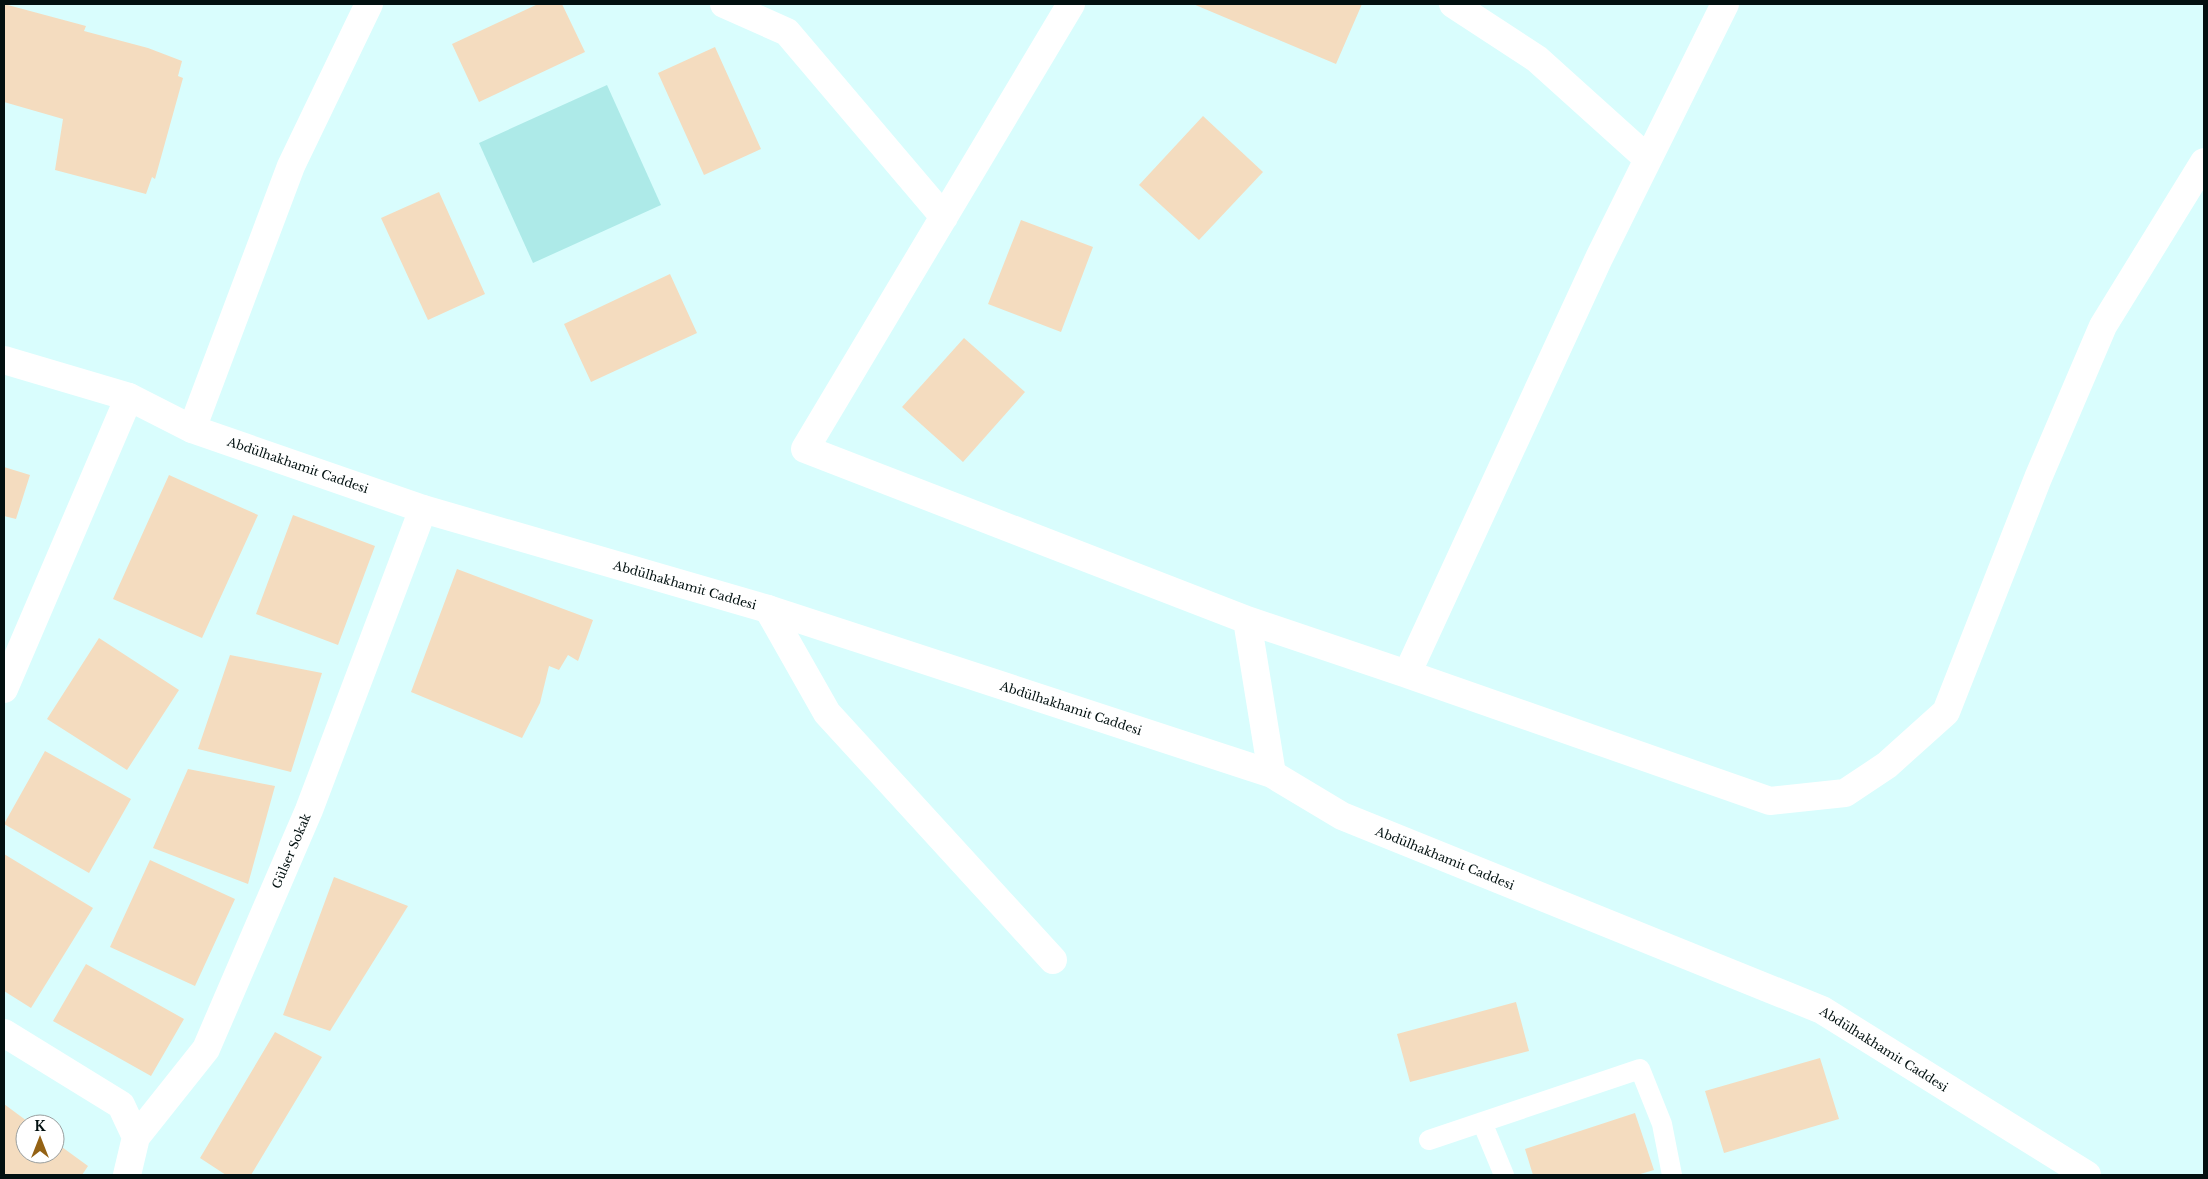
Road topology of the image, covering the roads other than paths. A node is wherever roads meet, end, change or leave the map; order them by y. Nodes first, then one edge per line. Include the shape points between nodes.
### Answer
1 (369, 4) edge
2 (724, 4) edge
3 (1071, 4) edge
4 (1452, 4) edge
5 (1725, 4) edge
6 (1648, 159) junction
7 (2204, 162) edge
8 (944, 217) junction
9 (4, 360) edge
10 (129, 396) junction
11 (192, 429) junction
12 (423, 509) junction
13 (768, 609) junction
14 (1247, 620) junction
15 (1407, 674) junction
16 (4, 689) edge
17 (1272, 774) junction
18 (1053, 960) dead end
19 (4, 1032) edge
20 (1482, 1122) junction
21 (136, 1137) junction
22 (1429, 1140) dead end
23 (127, 1175) edge
24 (1504, 1175) edge
25 (1672, 1175) edge
26 (2087, 1175) edge

1 - 11 street via 290,166
2 - 8 street via 787,32
3 - 8 street
4 - 6 street via 1536,59
5 - 6 street
6 - 15 street
7 - 15 street via 2103,326 2038,478 1946,712 1887,765 1845,793 1770,801
8 - 14 street via 805,449
9 - 10 street, Abdülhakhamit Caddesi
10 - 11 street, Abdülhakhamit Caddesi
10 - 16 street
11 - 12 street, Abdülhakhamit Caddesi
12 - 13 street, Abdülhakhamit Caddesi
12 - 21 street, Gülser Sokak via 309,810 206,1049
13 - 17 street, Abdülhakhamit Caddesi
13 - 18 street via 826,713
14 - 15 street
14 - 17 street
17 - 26 street, Abdülhakhamit Caddesi via 1342,816 1822,1010
19 - 21 street via 121,1105
20 - 22 lane
20 - 24 lane
20 - 25 lane via 1640,1069 1662,1124
21 - 23 street, Gülser Sokak

